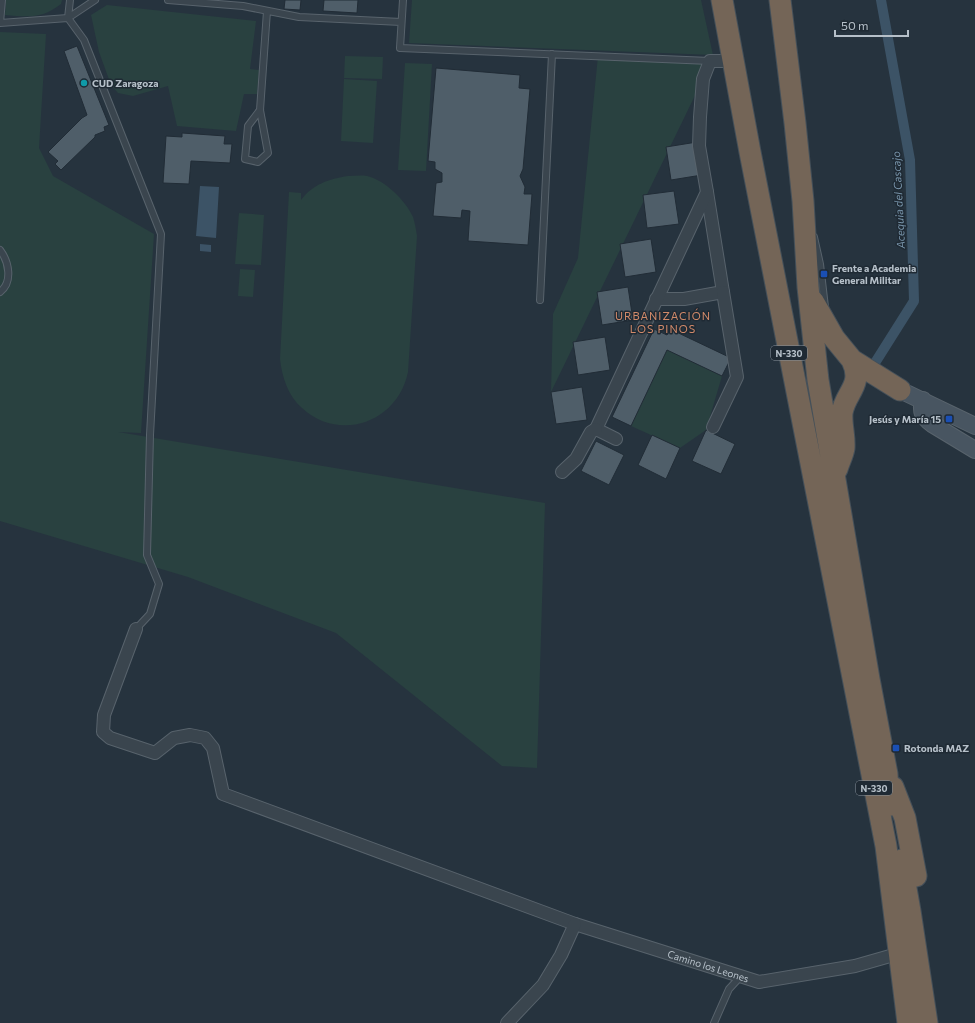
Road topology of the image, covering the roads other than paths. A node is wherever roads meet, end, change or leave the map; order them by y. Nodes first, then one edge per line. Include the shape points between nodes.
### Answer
1 (2, 0) edge
2 (70, 0) edge
3 (95, 0) edge
4 (168, 0) edge
5 (403, 0) edge
6 (714, 0) edge
7 (722, 0) edge
8 (780, 0) edge
9 (266, 11) junction
10 (68, 18) junction
11 (401, 22) junction
12 (0, 23) edge
13 (552, 54) junction
14 (718, 61) junction
15 (260, 110) junction
16 (750, 152) junction
17 (707, 192) junction
18 (803, 201) junction
19 (0, 250) edge
20 (808, 287) junction
21 (0, 292) edge
22 (723, 292) junction
23 (656, 299) junction
24 (540, 300) dead end
25 (828, 328) junction
26 (852, 360) junction
27 (900, 390) junction
28 (852, 392) junction
29 (923, 400) junction
30 (975, 426) edge
31 (713, 427) dead end
32 (596, 429) junction
33 (616, 439) dead end
34 (975, 450) edge
35 (562, 472) dead end
36 (834, 476) junction
37 (829, 555) junction
38 (136, 629) joint
39 (887, 774) junction
40 (575, 924) junction
41 (890, 956) junction
42 (741, 976) junction
43 (507, 1023) edge
44 (714, 1023) edge
45 (901, 1023) edge
46 (908, 1023) edge
47 (927, 1023) edge
48 (940, 1023) edge

1 - 12 lane
2 - 10 lane
3 - 10 lane
4 - 9 lane via 243,6
5 - 11 lane
6 - 14 highway
7 - 16 highway, N-330
8 - 18 highway, N-330
9 - 11 lane via 299,17
9 - 15 lane
10 - 12 lane
10 - 38 lane via 84,40 161,234 150,435 147,555 159,584 150,614
11 - 13 lane via 400,48
13 - 14 lane
13 - 24 lane
14 - 16 highway
14 - 17 street via 703,79 699,146
15 - 15 lane via 268,153 258,162 245,159 248,126
16 - 37 highway, N-330
17 - 22 street
17 - 23 street
18 - 20 highway, N-330
18 - 25 lane via 820,264
19 - 21 lane via 9,273 6,288
20 - 25 highway via 814,304
20 - 36 highway, N-330 via 818,380
22 - 23 street via 684,299
22 - 31 street via 737,377
23 - 32 street
25 - 26 highway
26 - 27 highway
26 - 28 highway via 856,376
27 - 28 highway via 874,384 859,387
27 - 29 street
28 - 36 highway via 842,413 844,449
29 - 30 street
29 - 34 street via 922,411 926,419
32 - 33 street
32 - 35 street via 591,432 576,458
36 - 39 highway, N-330
37 - 41 highway via 828,592
37 - 46 highway, N-330 via 886,846
38 - 40 street, Camino los Leones via 104,715 103,732 110,738 155,754 174,738 190,734 205,738 213,748 222,794
39 - 47 highway, N-330 via 888,793
39 - 48 highway via 902,808 909,838
40 - 42 street, Camino los Leones
40 - 43 street via 561,955 543,985
41 - 42 street, Camino los Leones via 855,966 759,982
41 - 45 highway
42 - 44 lane via 729,989

